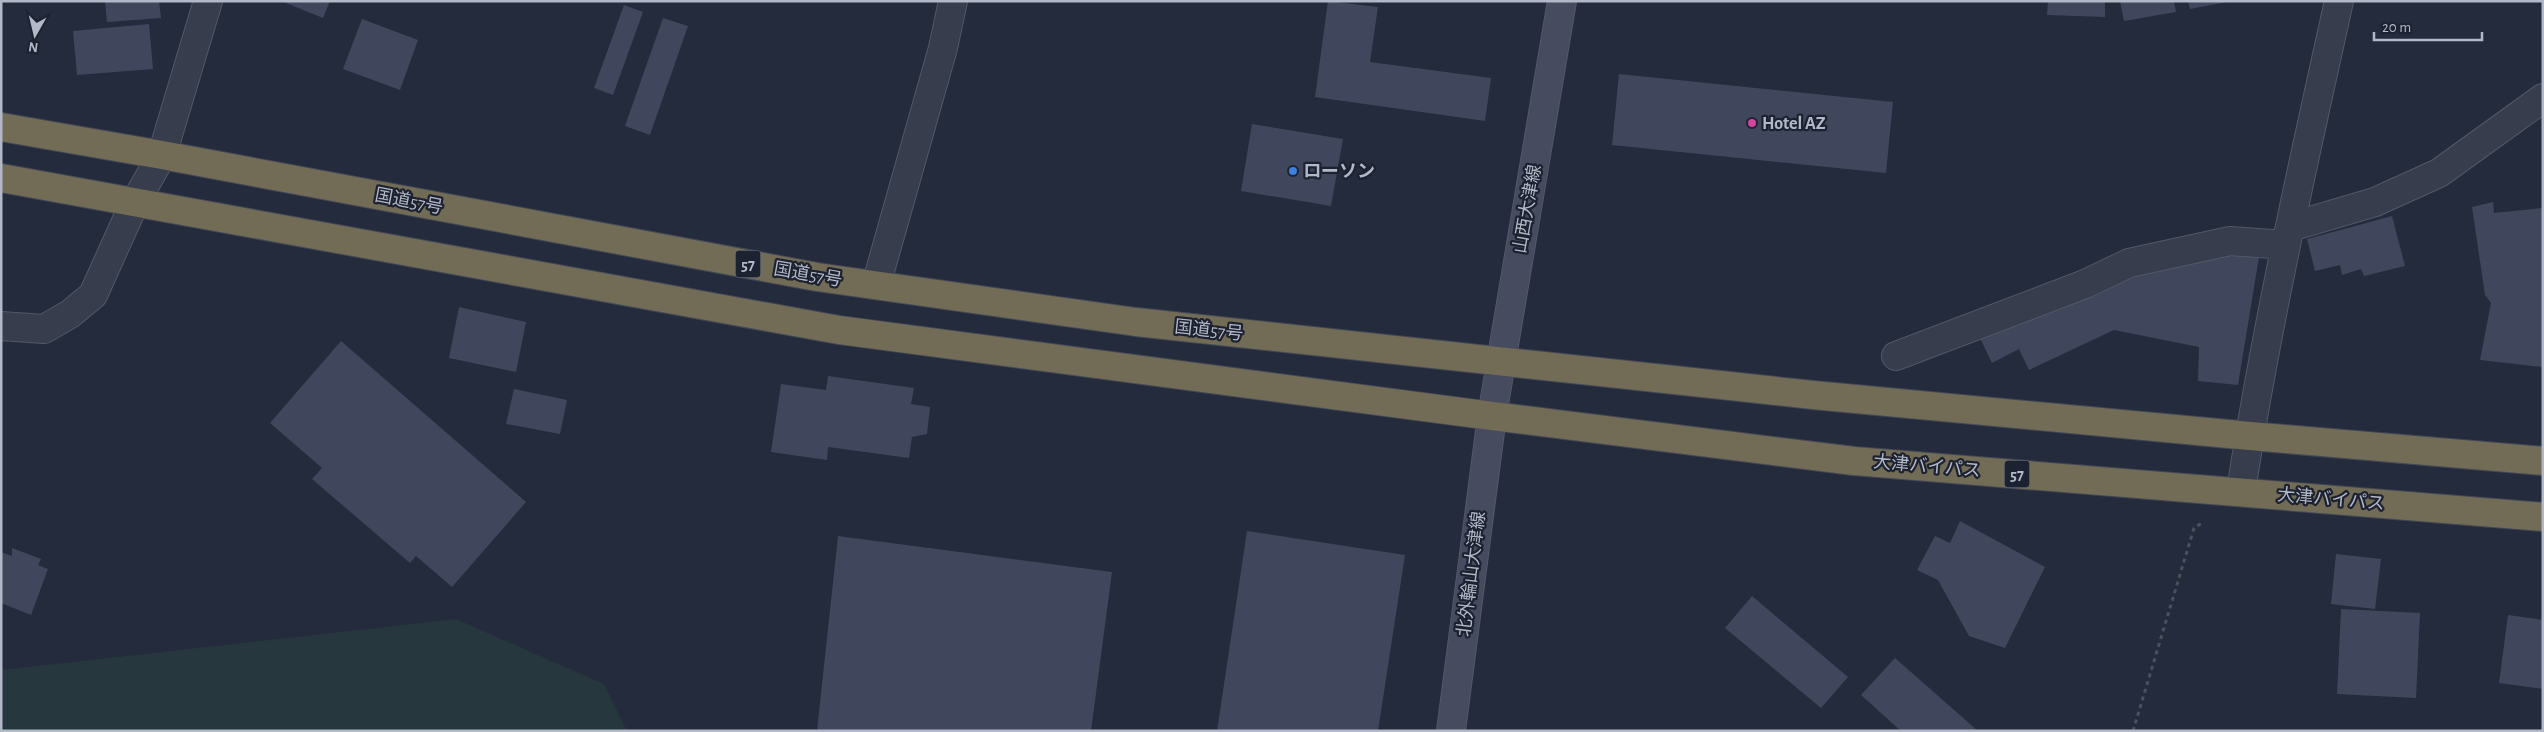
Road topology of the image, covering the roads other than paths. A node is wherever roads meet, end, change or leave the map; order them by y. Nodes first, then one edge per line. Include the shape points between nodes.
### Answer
1 (208, 1) edge
2 (952, 1) edge
3 (1562, 1) edge
4 (2339, 1) edge
5 (2543, 98) edge
6 (1, 127) edge
7 (162, 154) junction
8 (1, 178) edge
9 (134, 204) junction
10 (2288, 236) junction
11 (876, 285) junction
12 (1, 326) edge
13 (1896, 356) dead end
14 (1502, 361) junction
15 (1492, 416) junction
16 (2250, 436) junction
17 (2543, 461) edge
18 (2241, 492) junction
19 (2543, 516) edge
20 (1451, 731) edge

1 - 7 street
2 - 11 street via 943,48
3 - 14 main road, 山西大津線
4 - 10 street
5 - 10 street via 2439,173
6 - 7 highway, 国道57号 / 57
7 - 9 street
7 - 11 highway, 国道57号 / 57 via 633,244
8 - 9 highway, 57
9 - 12 street via 93,295 70,314 44,328
9 - 15 highway, 57 via 839,330
10 - 13 street via 2230,241 2128,263 2085,284
10 - 16 street
11 - 14 highway, 国道57号 / 57 via 1136,322
14 - 15 main road, 山西大津線
14 - 16 highway, 57 via 1823,396
15 - 18 highway, 大津バイパス / 57 via 1854,461
15 - 20 main road, 北外輪山大津線
16 - 17 highway, 57
16 - 18 street
18 - 19 highway, 大津バイパス / 57

